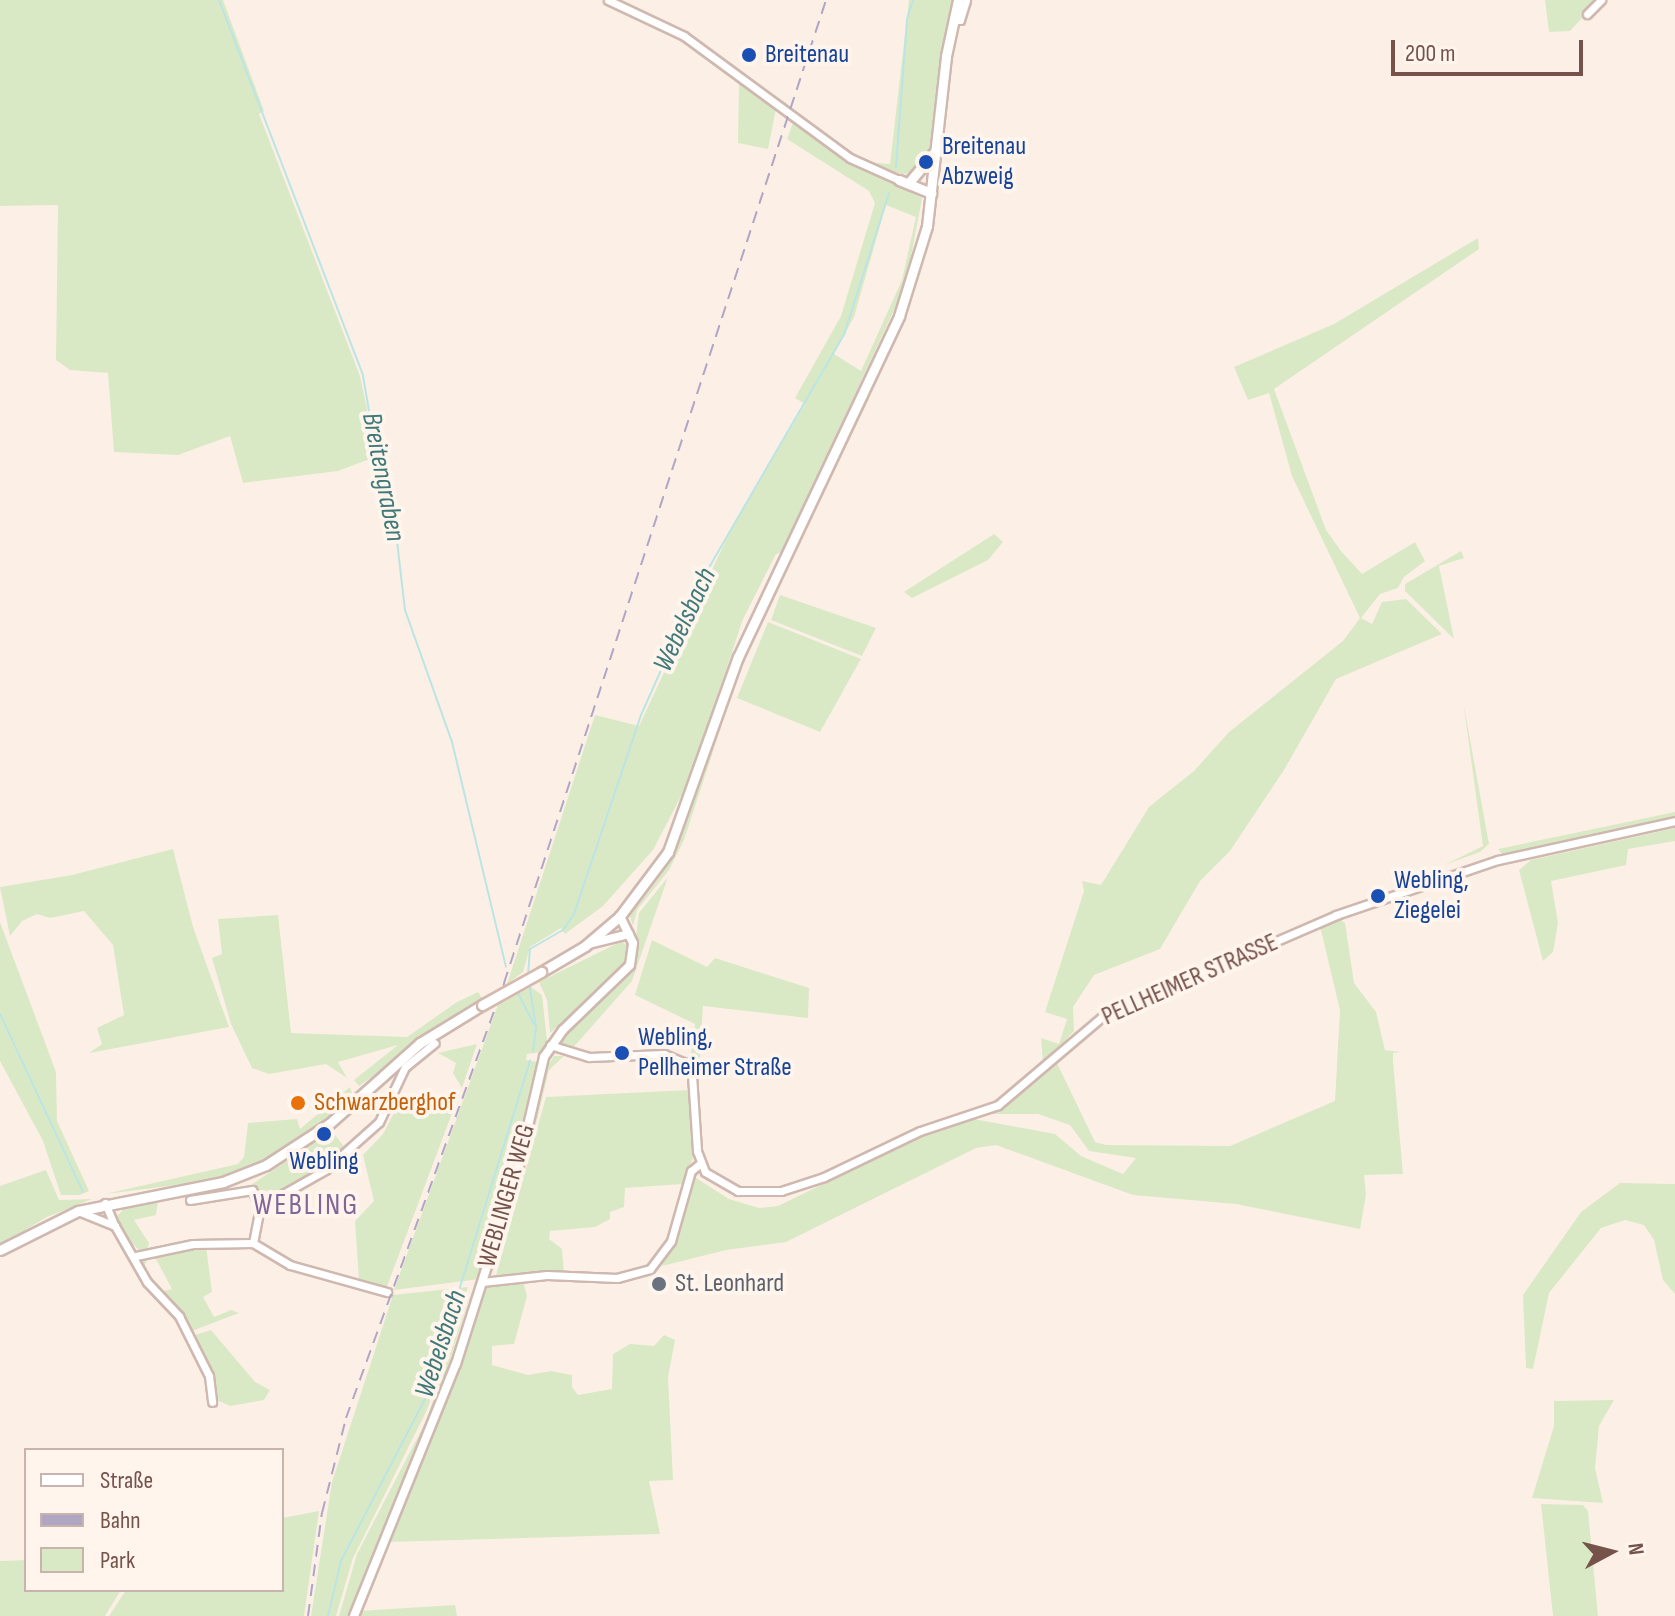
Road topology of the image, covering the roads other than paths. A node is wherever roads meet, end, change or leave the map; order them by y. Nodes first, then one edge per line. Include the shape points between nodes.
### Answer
1 (608, 0) edge
2 (958, 0) edge
3 (966, 0) edge
4 (1601, 0) edge
5 (1587, 14) dead end
6 (953, 19) junction
7 (938, 146) junction
8 (899, 180) junction
9 (911, 180) junction
10 (933, 189) junction
11 (1675, 821) edge
12 (620, 916) junction
13 (629, 934) junction
14 (585, 946) junction
15 (435, 1037) junction
16 (550, 1045) junction
17 (701, 1163) junction
18 (190, 1200) dead end
19 (105, 1203) junction
20 (260, 1207) junction
21 (78, 1211) junction
22 (111, 1224) junction
23 (253, 1243) junction
24 (0, 1250) edge
25 (136, 1256) junction
26 (482, 1282) junction
27 (387, 1292) dead end
28 (212, 1402) dead end
29 (354, 1616) edge

1 - 8 street via 651,17 742,75 850,158
2 - 6 main road
3 - 6 street via 960,20
4 - 5 street
6 - 7 main road
7 - 9 main road
7 - 10 main road
8 - 9 main road
8 - 10 main road
9 - 10 main road
10 - 12 main road via 899,316 738,657 677,832 658,870
11 - 17 street, PELLHEIMER STRASSE via 1498,860 1336,915 1116,1009 1081,1032 1008,1100 920,1131 824,1177 781,1191 747,1193 713,1180
12 - 13 street
12 - 14 main road
13 - 14 street
13 - 16 street via 633,953 622,977
14 - 15 main road, bridge
15 - 19 main road via 329,1124 266,1165 223,1182
15 - 20 street via 405,1067 379,1122 325,1170
16 - 17 street via 589,1057 664,1054 683,1062 692,1075
16 - 26 street, WEBLINGER WEG
17 - 26 street via 691,1171 671,1241 650,1269 617,1278 547,1275
18 - 20 street via 248,1189
19 - 21 main road
19 - 22 street
20 - 23 street
21 - 22 street
21 - 24 main road
22 - 25 street
23 - 25 street via 193,1244
23 - 27 street via 290,1265
25 - 28 street via 147,1282 191,1333 209,1376
26 - 29 street, WEBLINGER WEG via 456,1364

